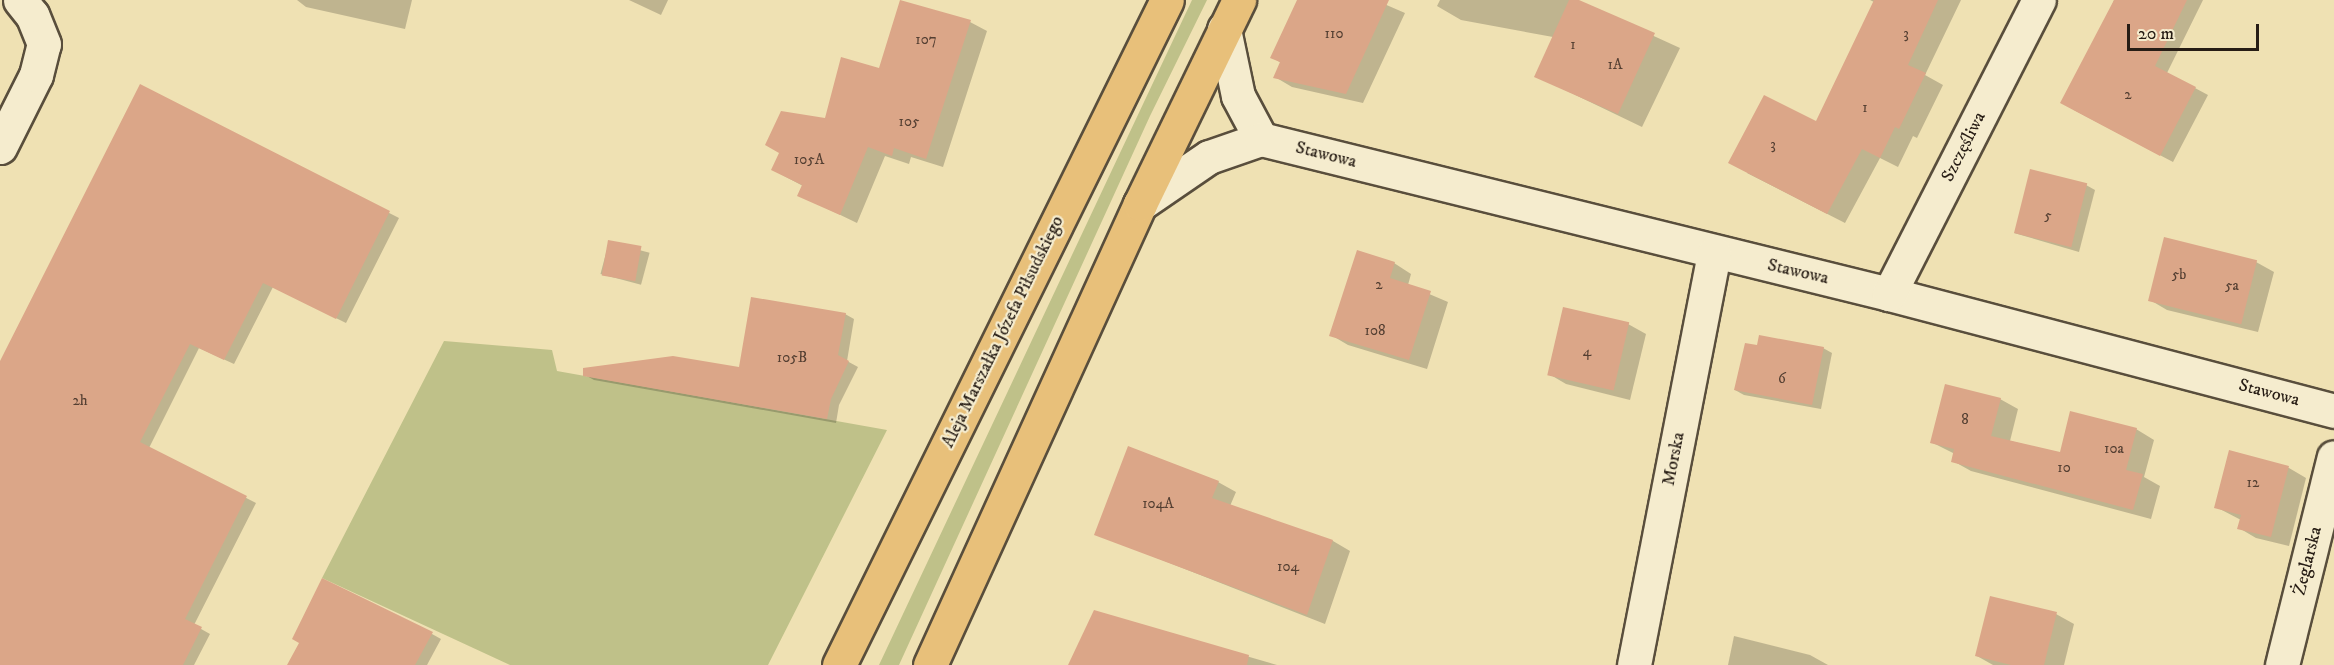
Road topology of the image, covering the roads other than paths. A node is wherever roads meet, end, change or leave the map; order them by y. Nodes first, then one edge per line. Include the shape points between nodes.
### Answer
1 (20, 0) edge
2 (1167, 0) edge
3 (1239, 0) edge
4 (2039, 0) edge
5 (1224, 28) junction
6 (1260, 139) junction
7 (0, 147) edge
8 (1140, 204) junction
9 (1714, 253) junction
10 (1889, 294) junction
11 (2334, 411) edge
12 (2334, 457) edge
13 (938, 658) edge
14 (839, 665) edge
15 (1634, 665) edge
16 (2282, 665) edge

1 - 7 street via 32,15 44,44 36,75
2 - 14 main road, Aleja Marszałka Józefa Piłsudskiego
3 - 5 main road
4 - 10 street, Szczęśliwa
5 - 6 street via 1238,96
5 - 8 main road
6 - 8 street via 1209,157
6 - 9 street, Stawowa
8 - 13 main road
9 - 10 street, Stawowa
9 - 15 street, Morska
10 - 11 street, Stawowa
12 - 16 street, Żeglarska

